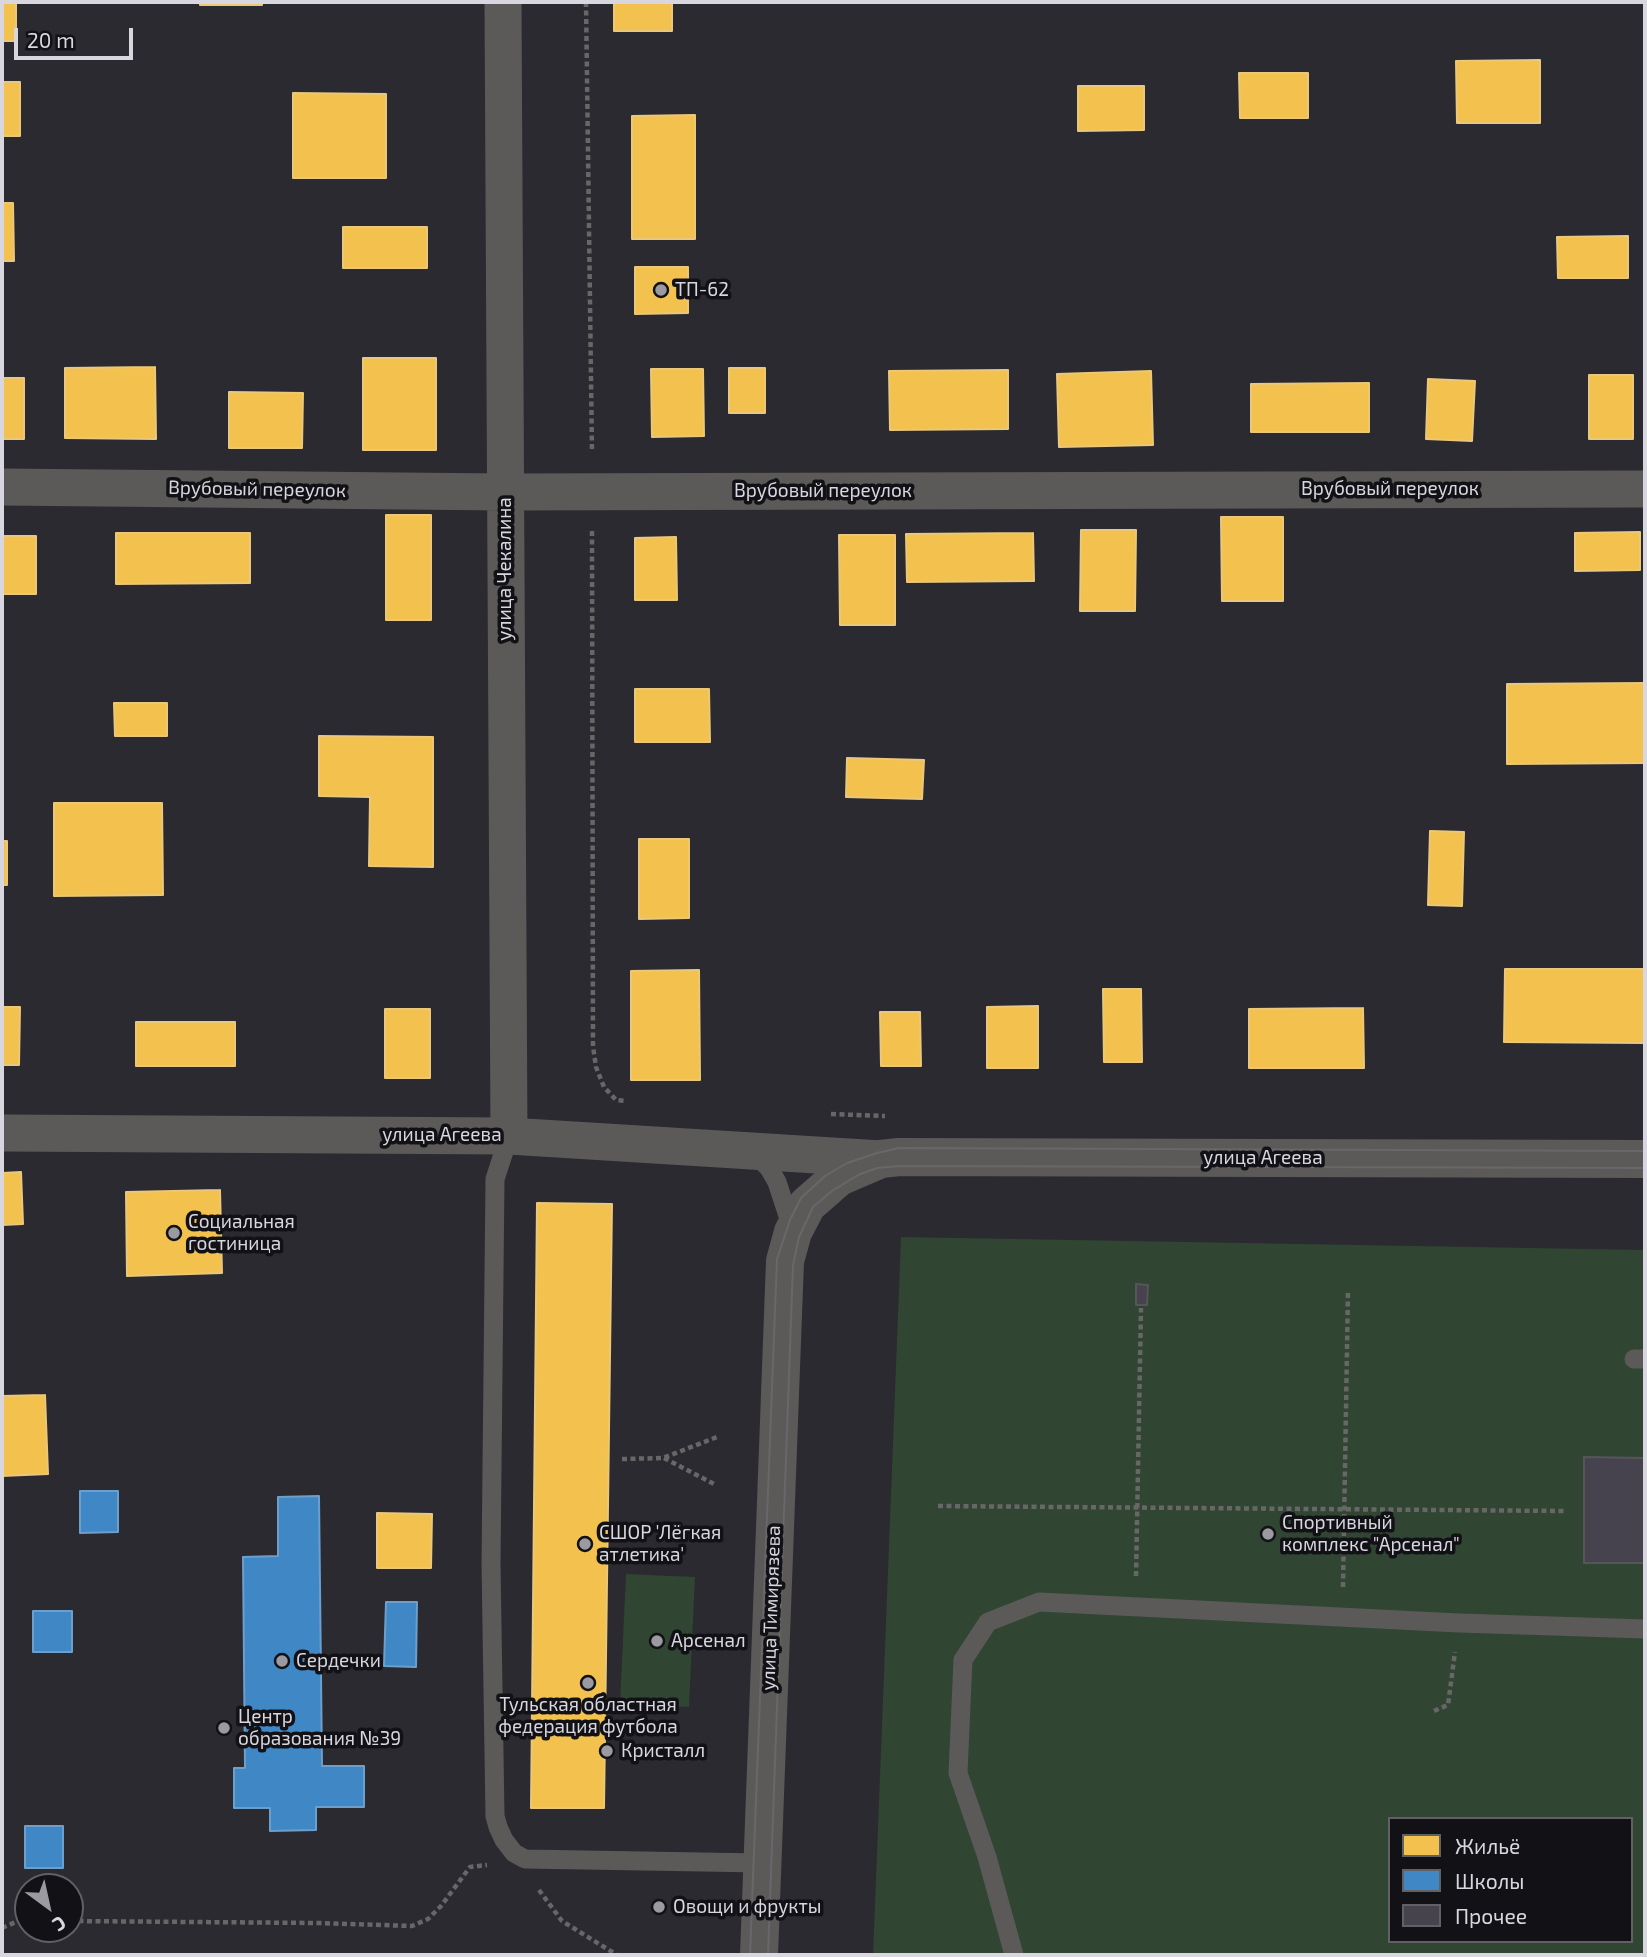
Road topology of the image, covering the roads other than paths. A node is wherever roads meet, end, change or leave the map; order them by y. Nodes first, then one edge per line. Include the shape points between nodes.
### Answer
1 (503, 2) edge
2 (2, 487) edge
3 (1645, 489) edge
4 (504, 492) junction
5 (2, 1133) edge
6 (509, 1136) junction
7 (751, 1151) junction
8 (881, 1159) junction
9 (1645, 1159) edge
10 (789, 1246) junction
11 (1645, 1629) edge
12 (761, 1863) junction
13 (759, 1955) edge
14 (1014, 1955) edge

1 - 4 street, улица Чекалина
2 - 4 street, Врубовый переулок
3 - 4 street, Врубовый переулок
4 - 6 street, улица Чекалина
5 - 6 street, улица Агеева
6 - 7 street, улица Агеева
6 - 12 lane via 495,1179 491,1564 495,1816 504,1840 525,1859
7 - 8 street, улица Агеева
7 - 10 lane via 777,1182
8 - 9 street, улица Агеева
8 - 10 street, улица Агеева via 839,1177 807,1205
10 - 12 street, улица Тимирязева
11 - 14 lane via 1039,1602 988,1622 963,1660 958,1773
12 - 13 street, улица Тимирязева

